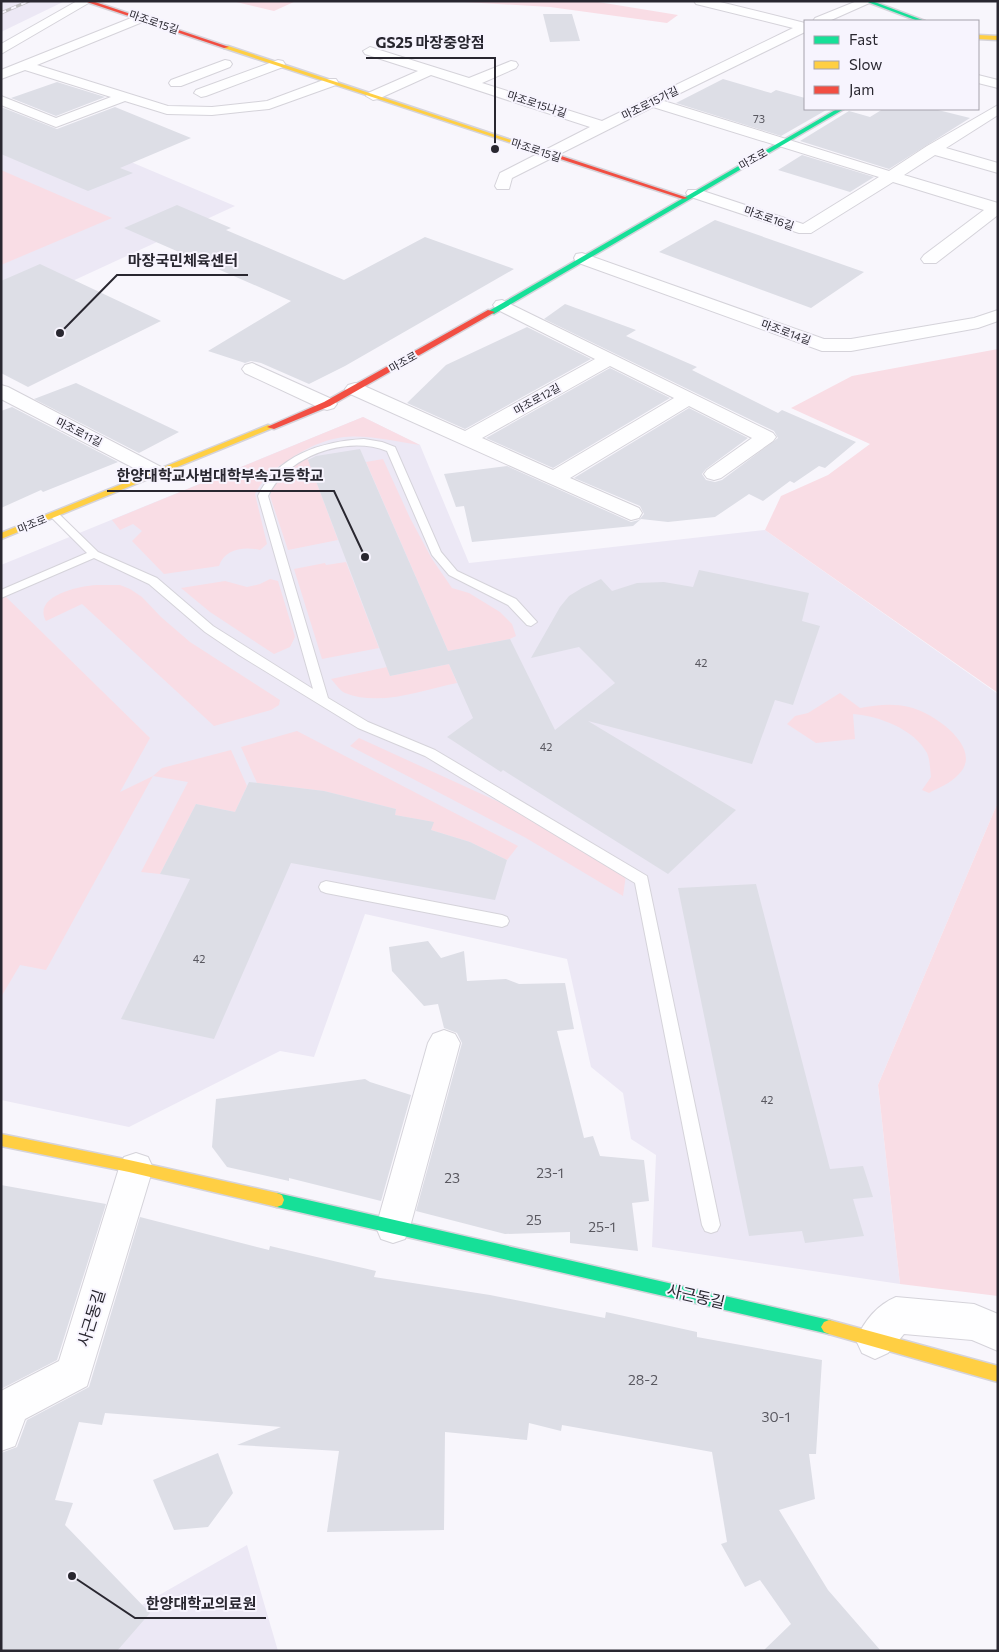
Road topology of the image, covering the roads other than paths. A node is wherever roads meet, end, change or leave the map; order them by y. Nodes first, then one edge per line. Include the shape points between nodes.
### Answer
1 (86, 1) edge
2 (700, 1) edge
3 (867, 1) edge
4 (141, 18) junction
5 (821, 20) edge
6 (919, 20) edge
7 (804, 27) edge
8 (804, 27) edge
9 (979, 37) edge
10 (998, 38) edge
11 (1, 50) edge
12 (370, 51) dead end
13 (249, 54) junction
14 (278, 64) junction
15 (511, 65) dead end
16 (26, 66) junction
17 (431, 70) junction
18 (1, 75) edge
19 (63, 78) junction
20 (979, 79) edge
21 (331, 82) junction
22 (176, 83) dead end
23 (470, 83) junction
24 (998, 84) edge
25 (40, 85) dead end
26 (17, 93) dead end
27 (201, 93) dead end
28 (373, 96) junction
29 (124, 97) junction
30 (1, 99) edge
31 (651, 102) junction
32 (998, 109) edge
33 (839, 110) edge
34 (603, 126) junction
35 (781, 143) junction
36 (932, 149) junction
37 (547, 154) junction
38 (998, 168) edge
39 (890, 176) junction
40 (503, 186) dead end
41 (690, 195) junction
42 (998, 209) edge
43 (582, 258) junction
44 (930, 259) dead end
45 (502, 305) junction
46 (998, 315) edge
47 (609, 359) junction
48 (252, 369) dead end
49 (355, 389) junction
50 (1, 391) edge
51 (688, 398) junction
52 (10, 404) edge
53 (327, 404) junction
54 (466, 439) junction
55 (158, 473) junction
56 (714, 474) dead end
57 (554, 478) junction
58 (631, 513) dead end
59 (54, 515) junction
60 (1, 536) edge
61 (94, 554) junction
62 (1, 594) edge
63 (530, 622) dead end
64 (322, 698) junction
65 (326, 886) dead end
66 (502, 921) dead end
67 (444, 1043) dead end
68 (1, 1140) edge
69 (136, 1168) junction
70 (711, 1225) dead end
71 (393, 1227) junction
72 (998, 1333) edge
73 (874, 1340) junction
74 (998, 1374) edge
75 (1, 1432) edge

1 - 4 street, 마조로15길
1 - 11 street
2 - 7 street
3 - 5 street
3 - 6 street
4 - 13 street, 마조로15길
4 - 16 street
8 - 31 street, 마조로15가길
9 - 10 street
12 - 17 street, 마조로15나길
13 - 14 street, 마조로15길
13 - 22 street
14 - 21 street, 마조로15길
14 - 27 street
15 - 23 street
16 - 18 street
16 - 19 street
17 - 23 street, 마조로15나길
17 - 28 street
19 - 25 street
19 - 29 street
20 - 24 street
21 - 28 street, 마조로15길
21 - 29 street via 269,105 212,110 167,110
23 - 34 street, 마조로15나길
26 - 30 street
28 - 37 street, 마조로15길
29 - 30 street via 56,122
31 - 34 street, 마조로15가길
31 - 35 street, 마조로
32 - 36 street, 마조로16길
33 - 35 street, 마조로
34 - 37 street, 마조로15가길
35 - 39 street
35 - 41 street, 마조로
36 - 38 street
36 - 39 street, 마조로16길
37 - 40 street, 마조로15가길 via 505,176
37 - 41 street, 마조로15길
39 - 41 street, 마조로16길 via 804,230
39 - 42 street
41 - 43 street, 마조로
42 - 44 street
43 - 45 street, 마조로
43 - 46 street, 마조로14길 via 822,345 851,345 978,322
45 - 47 street
45 - 49 street, 마조로
47 - 51 street
47 - 54 street, 마조로12길
48 - 53 street
49 - 53 street, 마조로
49 - 54 street
50 - 52 street, 마조로11길
51 - 56 street via 766,437
51 - 57 street
52 - 55 street, 마조로11길
53 - 55 street, 마조로
54 - 57 street
55 - 59 street, 마조로
57 - 58 street
59 - 60 street, 마조로
59 - 61 lane
61 - 62 lane
61 - 64 lane via 153,581 209,629
63 - 64 lane via 512,602 453,573 436,553 391,449 381,443 365,442 326,447 279,472 263,496
64 - 70 lane via 363,725 430,753 642,880
65 - 66 lane
67 - 71 street
68 - 69 street, 사근동길
69 - 71 street, 사근동길
69 - 75 street, 사근동길 via 74,1373 11,1406
71 - 73 street, 사근동길 via 822,1325
72 - 73 street via 974,1322 896,1315
73 - 74 street, 사근동길

